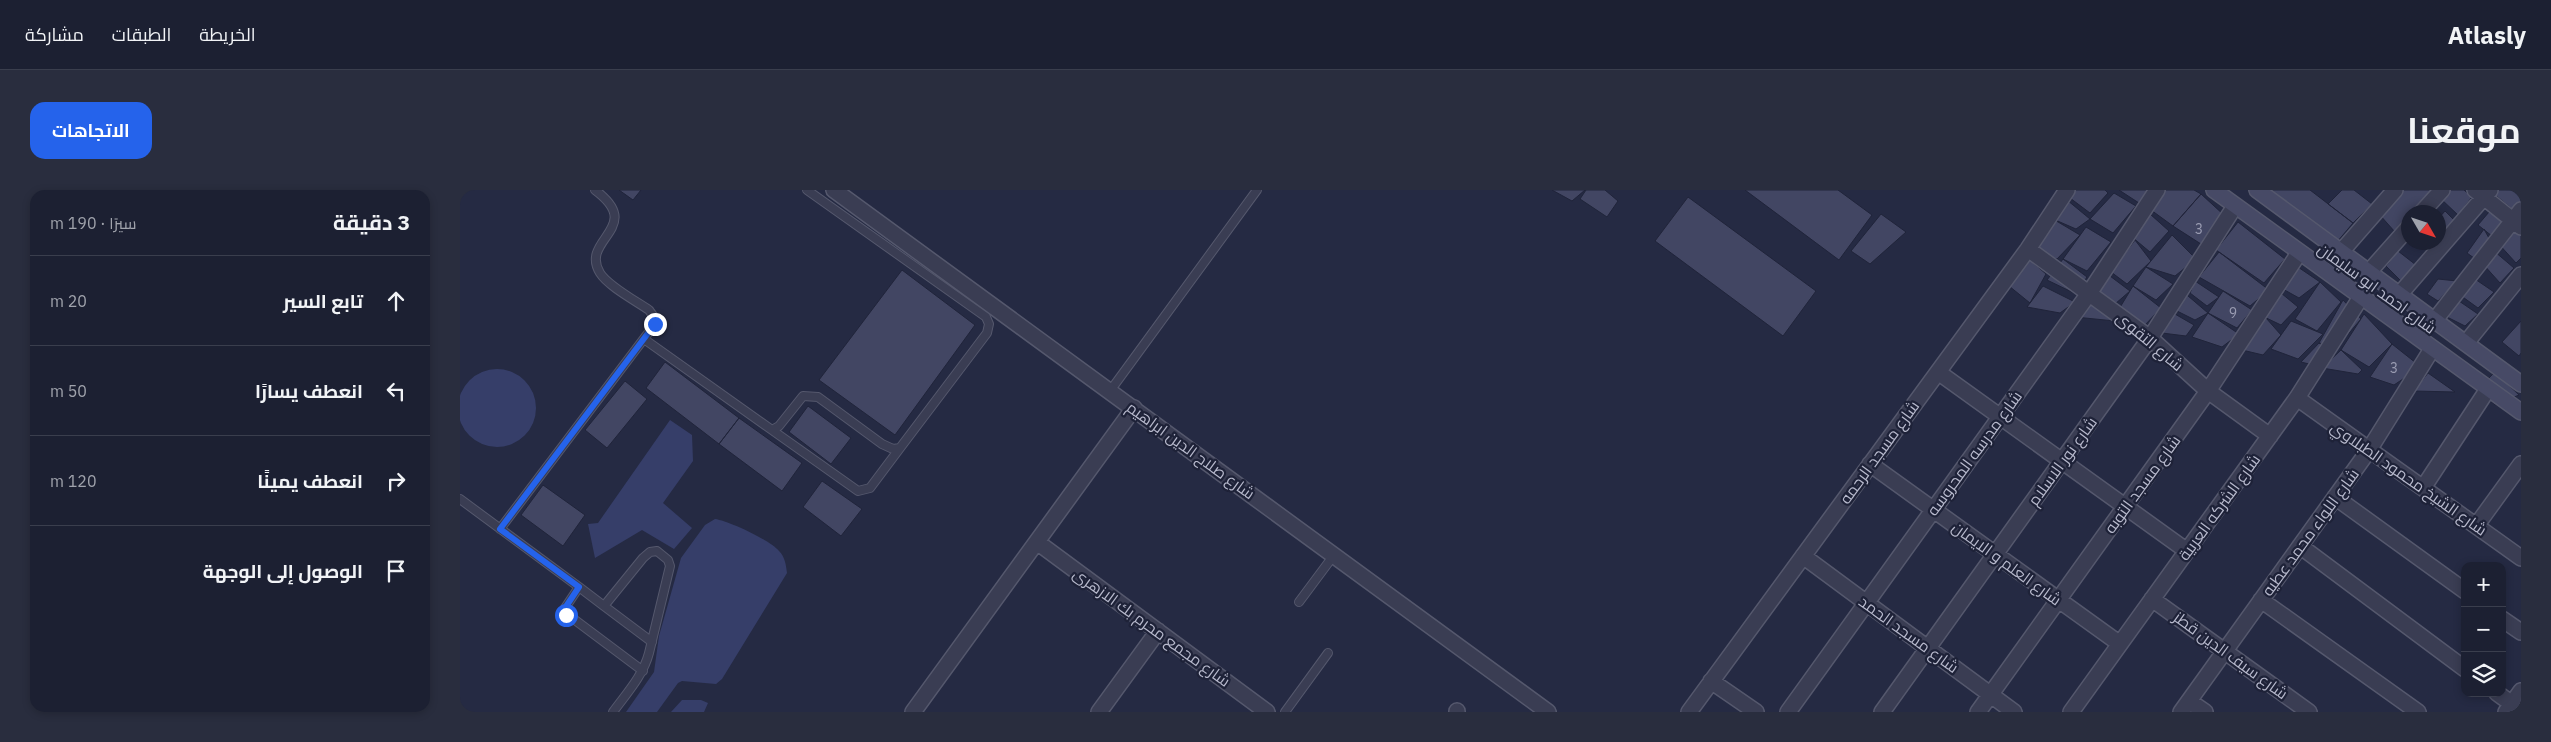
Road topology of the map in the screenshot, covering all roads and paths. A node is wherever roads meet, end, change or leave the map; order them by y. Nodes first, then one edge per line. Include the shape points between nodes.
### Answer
1 (595, 190) edge
2 (808, 190) edge
3 (834, 190) edge
4 (1256, 190) edge
5 (2067, 190) edge
6 (2157, 190) edge
7 (2214, 190) edge
8 (2256, 190) edge
9 (2395, 190) edge
10 (2442, 190) edge
11 (2482, 192) edge
12 (2428, 205) edge
13 (2235, 206) junction
14 (2518, 219) edge
15 (2306, 227) junction
16 (2401, 236) edge
17 (2293, 248) junction
18 (2028, 249) junction
19 (2340, 253) junction
20 (2368, 273) junction
21 (2521, 275) edge
22 (2090, 292) junction
23 (2400, 295) junction
24 (2361, 297) junction
25 (2435, 320) junction
26 (2150, 338) junction
27 (644, 339) junction
28 (2466, 343) junction
29 (2432, 349) junction
30 (2496, 365) junction
31 (1938, 372) junction
32 (2521, 384) edge
33 (2483, 386) junction
34 (1110, 390) junction
35 (2208, 391) junction
36 (2297, 398) junction
37 (1134, 408) junction
38 (2521, 412) edge
39 (2000, 416) junction
40 (772, 430) junction
41 (2270, 436) junction
42 (900, 448) junction
43 (2369, 450) junction
44 (2062, 461) junction
45 (1870, 464) junction
46 (2521, 464) edge
47 (2423, 488) junction
48 (2335, 497) junction
49 (460, 499) edge
50 (2126, 507) junction
51 (1934, 509) junction
52 (2476, 526) junction
53 (500, 529) junction
54 (1036, 542) junction
55 (2300, 546) junction
56 (2187, 551) junction
57 (1995, 554) junction
58 (1334, 555) junction
59 (1803, 556) junction
60 (2521, 558) edge
61 (579, 587) junction
62 (2461, 589) edge
63 (2152, 599) junction
64 (2059, 600) junction
65 (2261, 600) junction
66 (1299, 602) dead end
67 (1866, 603) junction
68 (604, 606) junction
69 (2506, 622) edge
70 (1158, 631) junction
71 (2521, 632) edge
72 (652, 642) junction
73 (2120, 644) junction
74 (1928, 648) junction
75 (2225, 650) junction
76 (1328, 653) dead end
77 (2461, 666) edge
78 (643, 671) junction
79 (1711, 681) junction
80 (2521, 692) edge
81 (1991, 695) junction
82 (2501, 697) edge
83 (2185, 706) edge
84 (2509, 708) edge
85 (613, 712) edge
86 (913, 712) edge
87 (1099, 712) edge
88 (1267, 712) edge
89 (1285, 712) edge
90 (1548, 712) edge
91 (1689, 712) edge
92 (1756, 712) edge
93 (1788, 712) edge
94 (1882, 712) edge
95 (1978, 712) edge
96 (2014, 712) edge
97 (2071, 712) edge
98 (2205, 712) edge
99 (2309, 712) edge
100 (2418, 712) edge

1 - 27 lane via 614,208 615,217 613,226 599,246 596,261 600,272 652,314 655,324
2 - 42 lane via 986,318 989,324 987,333
3 - 34 street, شارع صلاح الدين ابراهيم
4 - 34 lane
5 - 18 street, شارع مسجد الرحمه
6 - 22 street, شارع مدرسه المحروسه
7 - 13 main road, شارع احمد ابو سليمان
8 - 15 main road, شارع احمد ابو سليمان
9 - 19 street
10 - 12 street
11 - 14 street
11 - 23 street
13 - 17 main road, شارع احمد ابو سليمان
13 - 26 street, شارع نور الاسلام
14 - 25 street
15 - 17 main road
15 - 19 main road, شارع احمد ابو سليمان
16 - 20 street
17 - 24 main road, شارع احمد ابو سليمان
17 - 35 street, شارع مسجد التوبه
18 - 22 street, شارع التقوى
18 - 31 street, شارع مسجد الرحمه
19 - 20 main road, شارع احمد ابو سليمان
20 - 23 main road, شارع احمد ابو سليمان
21 - 28 street
22 - 26 street, شارع التقوى
22 - 39 street, شارع مدرسه المحروسه
23 - 25 main road, شارع احمد ابو سليمان
24 - 29 main road, شارع احمد ابو سليمان
24 - 36 street, شارع الشركه العربية
25 - 28 main road, شارع احمد ابو سليمان
26 - 35 street, شارع التقوى
26 - 44 street, شارع نور الاسلام
27 - 40 lane
27 - 53 lane
28 - 30 main road, شارع احمد ابو سليمان
29 - 33 main road, شارع احمد ابو سليمان
29 - 43 street, شارع اللواء محمد عطيه
30 - 32 main road, شارع احمد ابو سليمان
30 - 33 main road
31 - 39 street
31 - 45 street, شارع مسجد الرحمه
33 - 38 main road, شارع احمد ابو سليمان
33 - 47 street
34 - 37 street, شارع صلاح الدين ابراهيم
35 - 41 street, شارع التقوى
35 - 50 street, شارع مسجد التوبه
36 - 41 street, شارع الشركه العربية
36 - 43 street, شارع الشيخ محمود الطبلاوي
37 - 54 street
37 - 58 street, شارع صلاح الدين ابراهيم
39 - 44 street
39 - 51 street, شارع مدرسه المحروسه
40 - 42 lane via 803,396 811,395 882,444
40 - 42 lane via 858,491 870,488
41 - 56 street, شارع الشركه العربية
43 - 47 street, شارع الشيخ محمود الطبلاوي
43 - 48 street, شارع اللواء محمد عطيه
44 - 50 street
44 - 57 street, شارع نور الاسلام
45 - 51 street, شارع العلم و الايمان
45 - 59 street, شارع مسجد الرحمه
46 - 52 street
47 - 52 street, شارع الشيخ محمود الطبلاوي
48 - 55 street, شارع اللواء محمد عطيه
48 - 62 street
49 - 53 lane
50 - 56 street
50 - 64 street, شارع مسجد التوبه
51 - 57 street, شارع العلم و الايمان
51 - 67 street, شارع مدرسه المحروسه
52 - 60 street, شارع الشيخ محمود الطبلاوي
53 - 61 lane
54 - 70 street, شارع مجمع محرم بك الازهرى
54 - 86 street
55 - 65 street, شارع اللواء محمد عطيه
55 - 77 street
56 - 63 street, شارع الشركه العربية
57 - 64 street, شارع العلم و الايمان
57 - 74 street, شارع نور الاسلام
58 - 66 lane
58 - 90 street, شارع صلاح الدين ابراهيم
59 - 67 street, شارع مسجد الحمد
59 - 79 street, شارع مسجد الرحمه
61 - 68 lane
61 - 78 lane via 564,613
63 - 73 street, شارع الشركه العربية
63 - 75 street, شارع سيف الدين قطز
64 - 73 street, شارع العلم و الايمان
64 - 81 street, شارع مسجد التوبه
65 - 75 street, شارع اللواء محمد عطيه
65 - 100 street
67 - 74 street, شارع مسجد الحمد
67 - 93 street, شارع مدرسه المحروسه
68 - 72 lane
68 - 72 lane via 642,558 650,552 662,554 670,566
69 - 71 street
70 - 87 street
70 - 88 street, شارع مجمع محرم بك الازهرى
72 - 78 lane
73 - 97 street, شارع الشركه العربية
74 - 81 street, شارع مسجد الحمد
74 - 94 street, شارع نور الاسلام
75 - 83 street, شارع اللواء محمد عطيه
75 - 99 street, شارع سيف الدين قطز
76 - 89 lane
78 - 85 lane
79 - 91 street, شارع مسجد الرحمه
79 - 92 street
80 - 84 street
81 - 95 street, شارع مسجد التوبه
81 - 96 street, شارع مسجد الحمد
82 - 84 street
83 - 98 street

